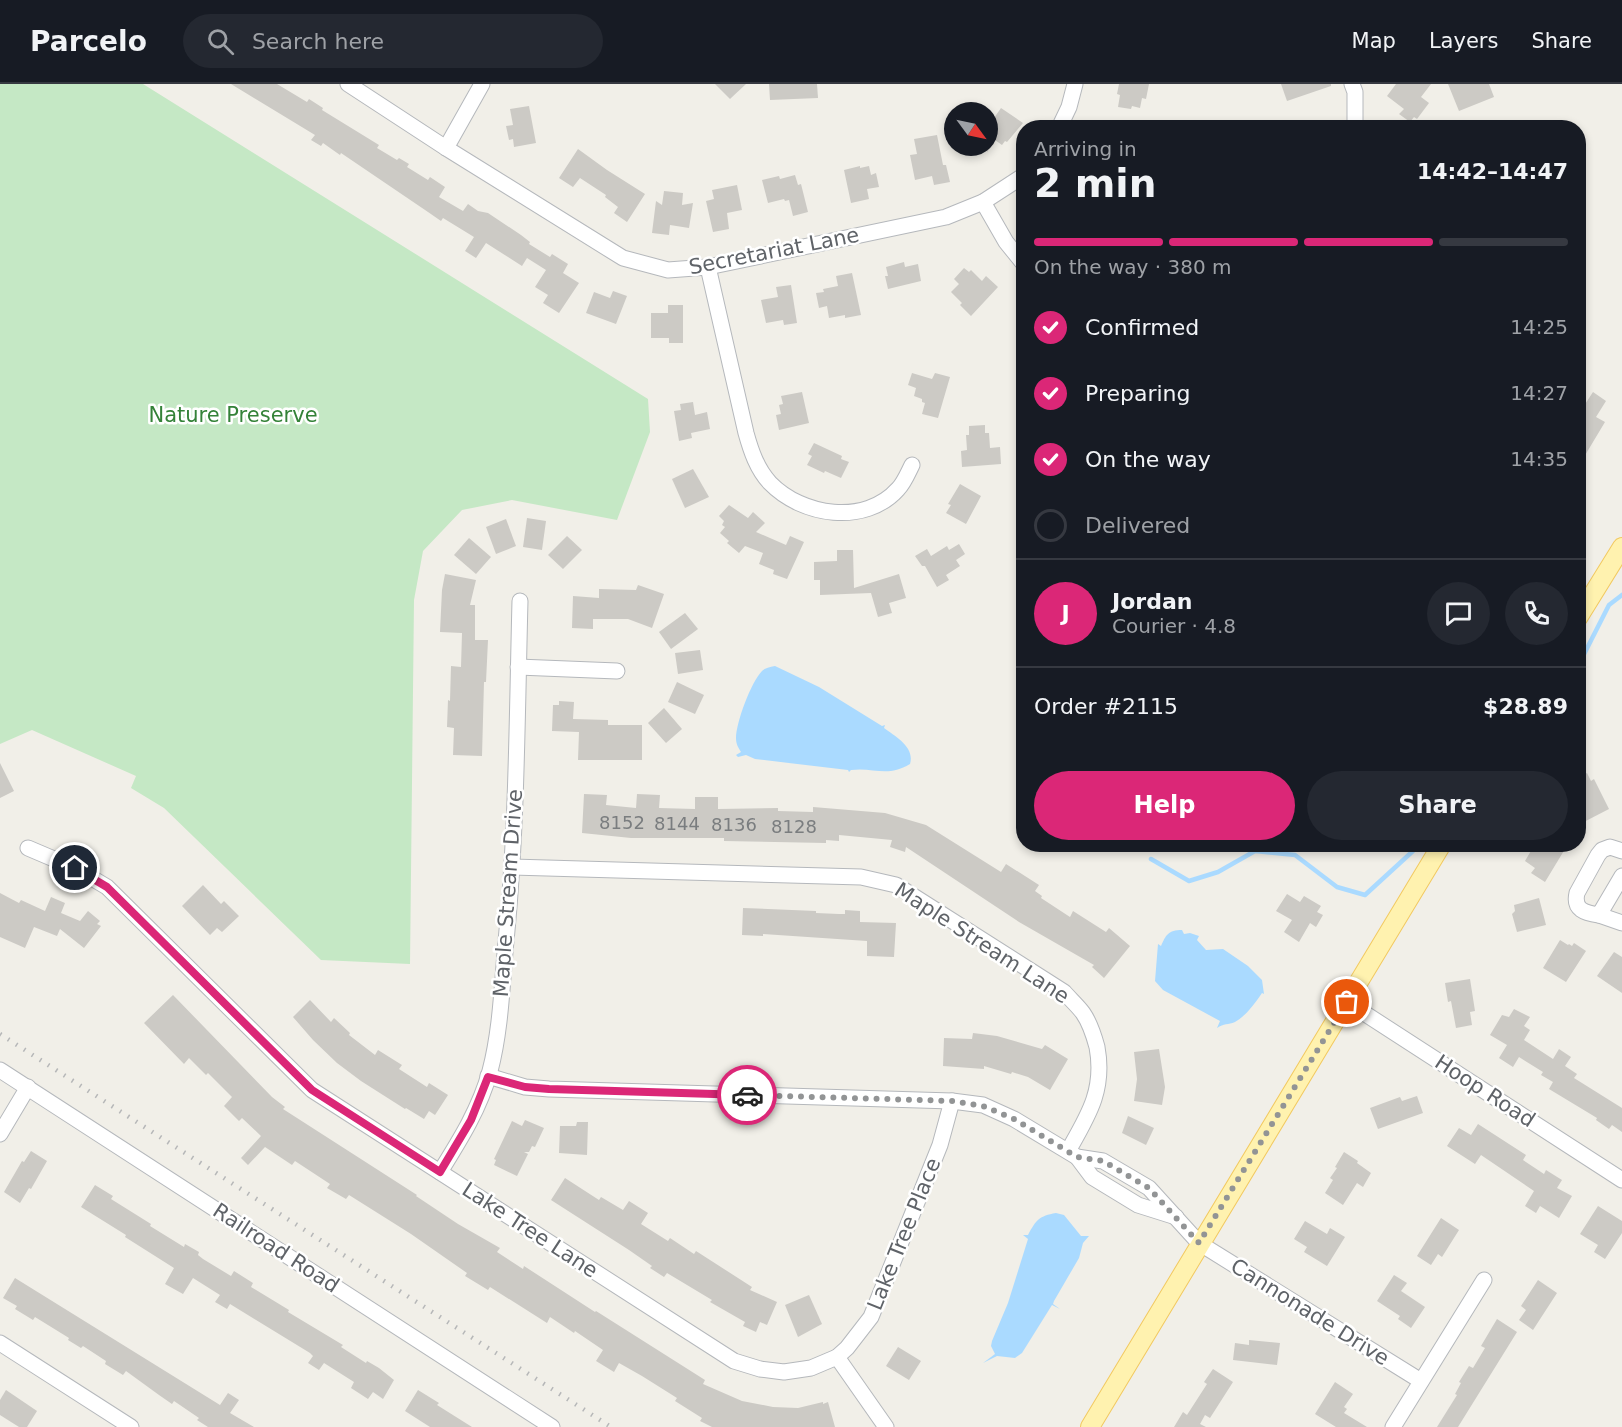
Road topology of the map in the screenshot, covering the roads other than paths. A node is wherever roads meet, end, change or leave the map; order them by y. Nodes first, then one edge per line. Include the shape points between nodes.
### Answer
1 (348, 84) edge
2 (482, 84) edge
3 (1075, 84) edge
4 (1352, 84) edge
5 (1063, 120) edge
6 (1355, 120) edge
7 (446, 148) junction
8 (1016, 181) edge
9 (983, 202) junction
10 (1016, 254) edge
11 (708, 267) junction
12 (912, 465) dead end
13 (1622, 548) edge
14 (520, 600) dead end
15 (1586, 605) edge
16 (518, 667) junction
17 (617, 671) dead end
18 (28, 848) dead end
19 (1622, 851) edge
20 (1437, 852) edge
21 (512, 867) junction
22 (1622, 876) edge
23 (1599, 915) junction
24 (1622, 923) edge
25 (1347, 1002) junction
26 (0, 1070) edge
27 (488, 1077) junction
28 (28, 1087) junction
29 (952, 1101) junction
30 (0, 1134) edge
31 (1072, 1154) junction
32 (440, 1172) junction
33 (1622, 1180) edge
34 (1199, 1243) junction
35 (1484, 1280) dead end
36 (0, 1343) edge
37 (837, 1357) junction
38 (1421, 1381) junction
39 (131, 1427) edge
40 (552, 1427) edge
41 (886, 1427) edge
42 (1089, 1427) edge
43 (1393, 1427) edge

1 - 7 street, Secretariat Lane
2 - 7 street
3 - 5 street
4 - 6 street
7 - 11 street, Secretariat Lane via 623,258 668,270
8 - 9 street, Secretariat Lane
9 - 10 street
9 - 11 street, Secretariat Lane via 946,217
11 - 12 street via 746,434 754,460 769,483 791,500 817,511 852,513 878,506 899,489
13 - 15 main road
14 - 16 street, Maple Stream Drive
16 - 17 street
16 - 21 street, Maple Stream Drive
18 - 32 street, Lake Tree Lane via 107,887 312,1090
19 - 23 street via 1614,847 1602,850 1577,892 1576,902 1582,911
20 - 25 main road
21 - 27 street, Maple Stream Drive via 500,1008
21 - 31 street, Maple Stream Lane via 861,877 896,885 1064,992 1084,1014 1095,1036 1100,1062 1098,1089
22 - 23 street
23 - 24 street
25 - 33 street, Hoop Road
25 - 34 main road
26 - 28 street, Railroad Road
27 - 29 street via 549,1089
27 - 32 street, Maple Stream Drive via 471,1120
28 - 30 street
28 - 40 street, Railroad Road
29 - 31 street via 983,1106 1014,1119
29 - 37 street, Lake Tree Place via 940,1145 871,1317
31 - 34 street, Cannonade Drive via 1103,1161 1149,1188
32 - 37 street, Lake Tree Lane via 734,1361 784,1372 811,1368
34 - 38 street, Cannonade Drive
34 - 42 main road
35 - 38 street
36 - 39 street
37 - 41 street
38 - 43 street

